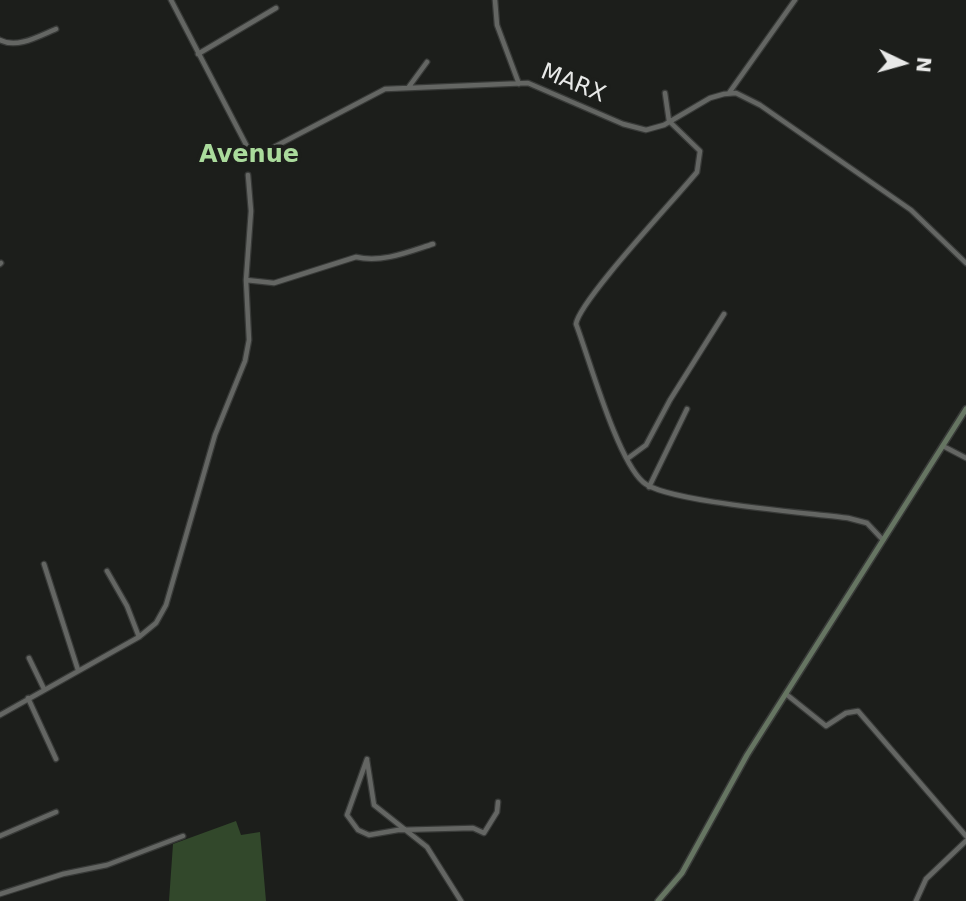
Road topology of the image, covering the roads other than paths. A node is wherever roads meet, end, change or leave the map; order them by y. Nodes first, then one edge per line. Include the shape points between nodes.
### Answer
1 (171, 0) edge
2 (495, 0) edge
3 (795, 0) edge
4 (276, 8) dead end
5 (56, 29) dead end
6 (0, 40) edge
7 (198, 54) junction
8 (427, 62) dead end
9 (519, 84) junction
10 (408, 88) junction
11 (665, 93) dead end
12 (729, 93) junction
13 (669, 121) junction
14 (248, 174) dead end
15 (433, 244) dead end
16 (966, 263) edge
17 (246, 280) junction
18 (724, 314) dead end
19 (687, 409) dead end
20 (966, 410) edge
21 (943, 446) junction
22 (966, 458) edge
23 (628, 459) junction
24 (649, 486) junction
25 (884, 541) junction
26 (44, 564) dead end
27 (107, 571) dead end
28 (139, 637) junction
29 (29, 658) dead end
30 (78, 670) junction
31 (44, 689) junction
32 (786, 694) junction
33 (28, 698) junction
34 (0, 715) edge
35 (55, 759) dead end
36 (498, 802) dead end
37 (56, 812) dead end
38 (405, 830) junction
39 (0, 836) edge
40 (183, 836) dead end
41 (966, 838) edge
42 (0, 894) edge
43 (461, 901) edge
44 (658, 901) edge
45 (916, 901) edge

1 - 7 street, MARX
2 - 9 street via 497,25
3 - 12 street
4 - 7 street
5 - 6 street via 24,42
7 - 10 street, MARX via 253,158 385,89
8 - 10 street
9 - 10 street, MARX
9 - 13 street, MARX via 528,83 646,130
11 - 13 street
12 - 13 street, MARX via 709,98
12 - 16 street via 760,104 911,210
13 - 23 street via 700,150 697,173 601,285 576,324
14 - 17 street via 251,211
15 - 17 street via 393,257 356,257 274,283
17 - 28 street via 249,340 245,361 215,435 166,605 156,623
18 - 23 street via 646,445
19 - 24 street
20 - 21 street
21 - 22 street
21 - 25 street
23 - 24 street
24 - 25 street via 689,498 848,518 867,523
25 - 32 street
26 - 30 street
27 - 28 street
28 - 30 street
29 - 31 street
30 - 31 street
31 - 33 street
32 - 41 street via 826,726 858,711
32 - 44 street via 682,873
33 - 34 street
33 - 35 street
36 - 38 street via 484,833 473,828
37 - 39 street
38 - 38 street via 374,805 367,759 347,815 369,835
38 - 43 street via 427,847
40 - 42 street via 107,865
41 - 45 street via 926,879

